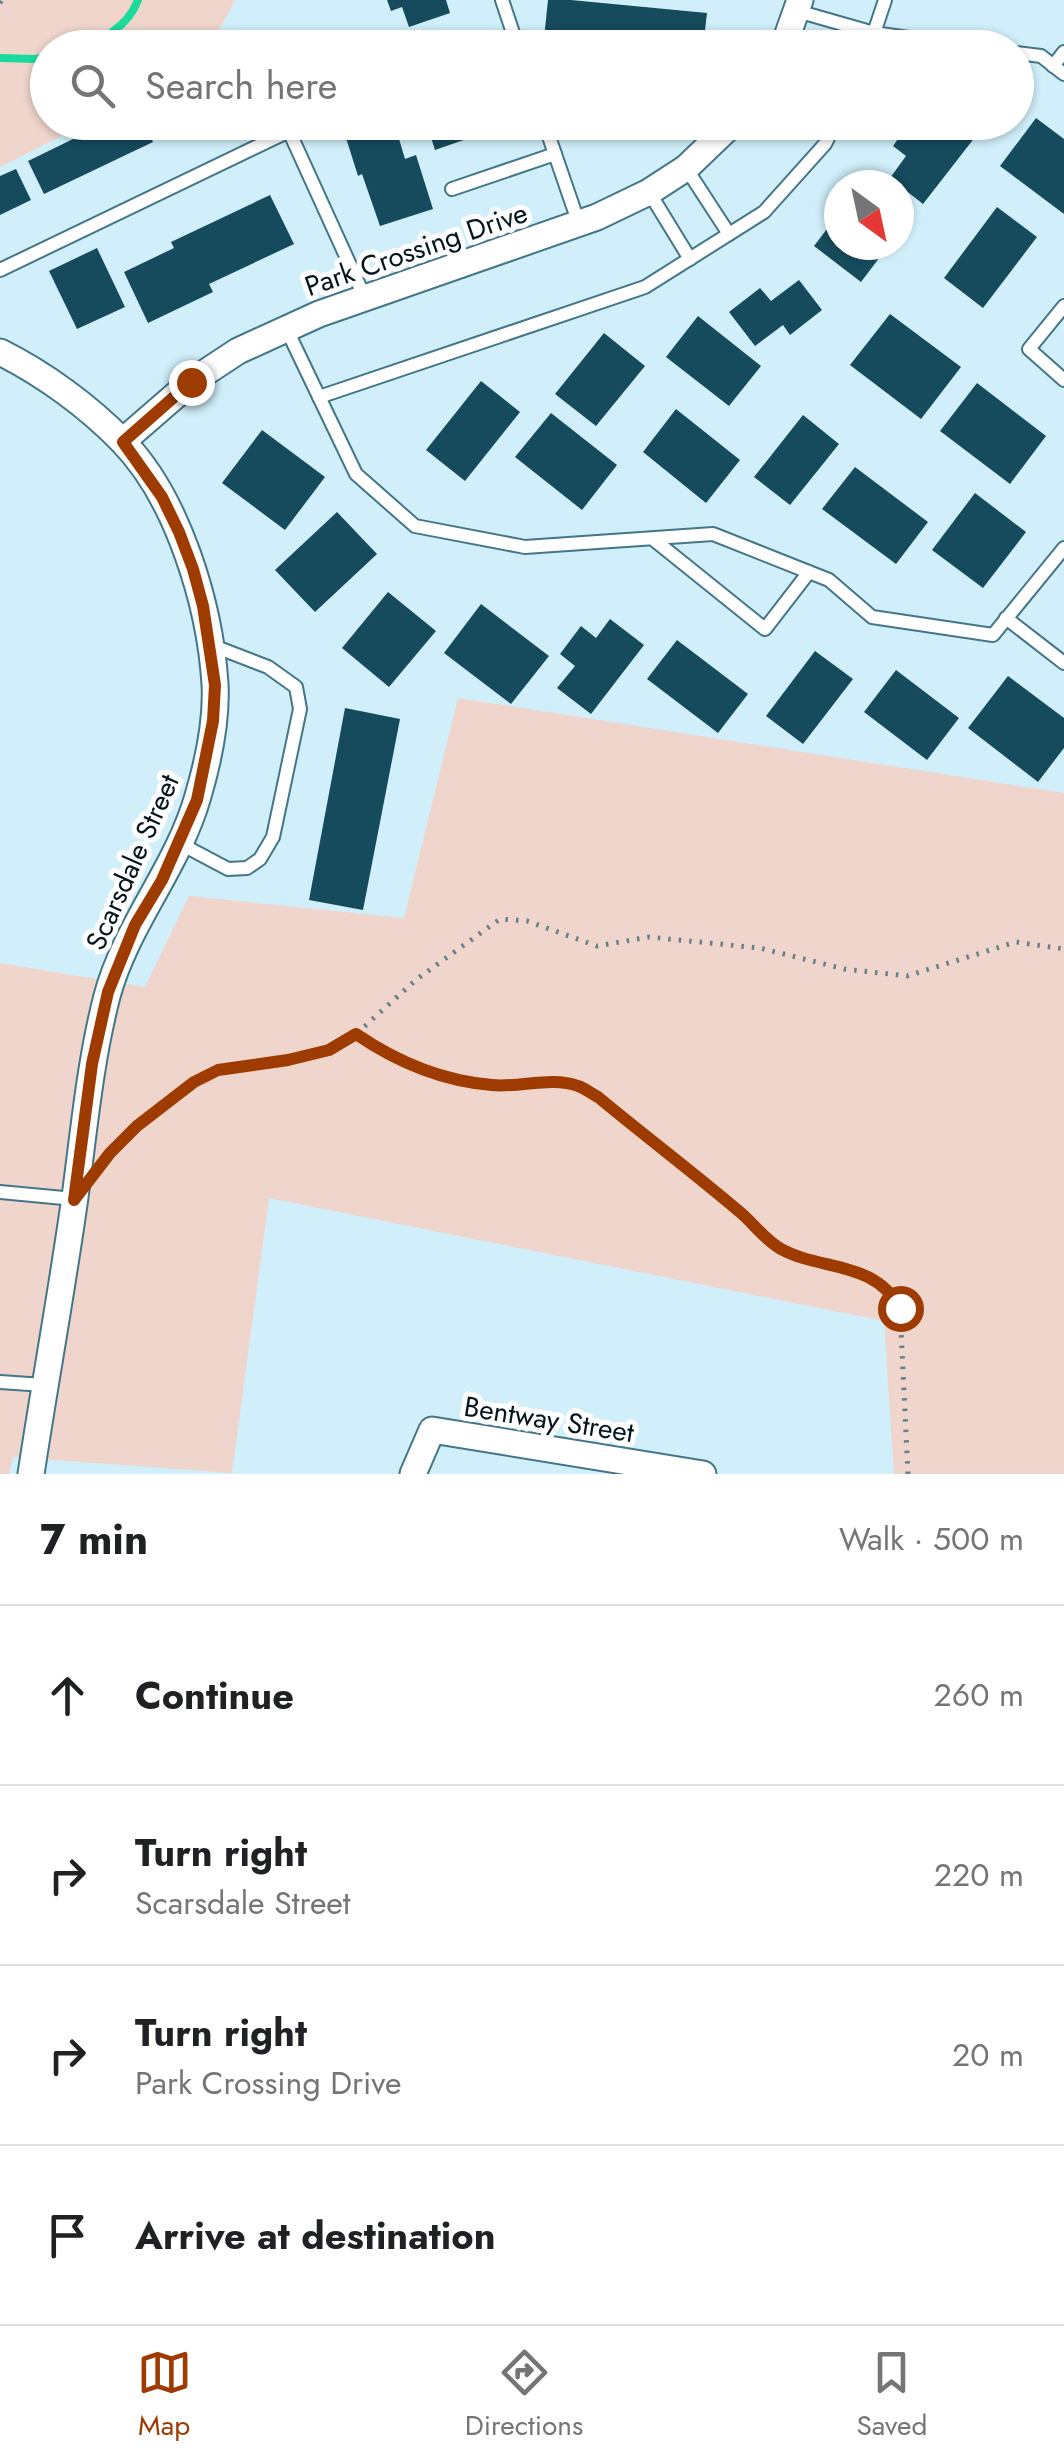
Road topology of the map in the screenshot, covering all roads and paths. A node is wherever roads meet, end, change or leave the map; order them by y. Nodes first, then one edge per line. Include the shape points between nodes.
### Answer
1 (502, 0) edge
2 (885, 0) edge
3 (798, 6) edge
4 (512, 30) edge
5 (789, 30) edge
6 (868, 30) edge
7 (875, 30) edge
8 (1064, 52) edge
9 (1034, 55) edge
10 (1059, 70) edge
11 (270, 140) edge
12 (293, 140) edge
13 (550, 140) edge
14 (715, 140) edge
15 (827, 140) edge
16 (555, 154) junction
17 (686, 168) junction
18 (452, 189) dead end
19 (649, 192) junction
20 (579, 224) junction
21 (729, 234) junction
22 (690, 259) junction
23 (0, 270) edge
24 (365, 298) junction
25 (1064, 306) edge
26 (286, 328) junction
27 (0, 352) edge
28 (1064, 380) edge
29 (319, 397) junction
30 (123, 442) junction
31 (653, 540) junction
32 (1064, 548) edge
33 (809, 572) junction
34 (1006, 618) junction
35 (209, 644) junction
36 (1064, 663) edge
37 (178, 843) junction
38 (1064, 949) edge
39 (356, 1034) junction
40 (0, 1192) edge
41 (74, 1200) junction
42 (0, 1382) edge
43 (44, 1385) junction
44 (31, 1474) edge
45 (413, 1474) edge
46 (703, 1474) edge
47 (908, 1474) edge

1 - 4 lane
2 - 7 lane
3 - 5 street
3 - 6 lane
8 - 10 lane
9 - 10 lane
11 - 23 lane
12 - 24 lane
13 - 16 lane
14 - 17 street, Park Crossing Drive
15 - 21 lane via 764,212
16 - 18 lane
16 - 20 lane
17 - 19 street, Park Crossing Drive
17 - 21 lane
19 - 20 street, Park Crossing Drive
19 - 22 lane
20 - 24 street, Park Crossing Drive
21 - 22 lane
22 - 29 lane via 645,286
24 - 26 street, Park Crossing Drive
25 - 28 lane via 1029,350
26 - 29 lane
26 - 30 street, Park Crossing Drive via 191,382
27 - 30 street, Scarsdale Street via 54,384
29 - 31 lane via 356,474 415,526 525,547
30 - 35 street, Scarsdale Street via 179,532
31 - 33 lane via 712,534
31 - 33 lane via 765,629
32 - 34 lane
33 - 34 lane via 829,580 872,617 992,635
34 - 36 lane
35 - 37 street, Scarsdale Street via 213,721 197,800
35 - 37 lane via 268,667 296,688 300,710 274,837 260,860 228,869
37 - 41 street, Scarsdale Street via 108,992
38 - 39 path via 1016,942 907,976 760,948 649,938 598,946 527,921 500,920 416,979
39 - 41 path via 329,1050 218,1070 194,1082 137,1126
39 - 47 path via 442,1078 578,1086 784,1250 847,1268 893,1295 900,1308
40 - 41 lane
41 - 43 street, Scarsdale Street
42 - 43 lane
43 - 44 street, Scarsdale Street
45 - 46 street, Bentway Street via 432,1430

